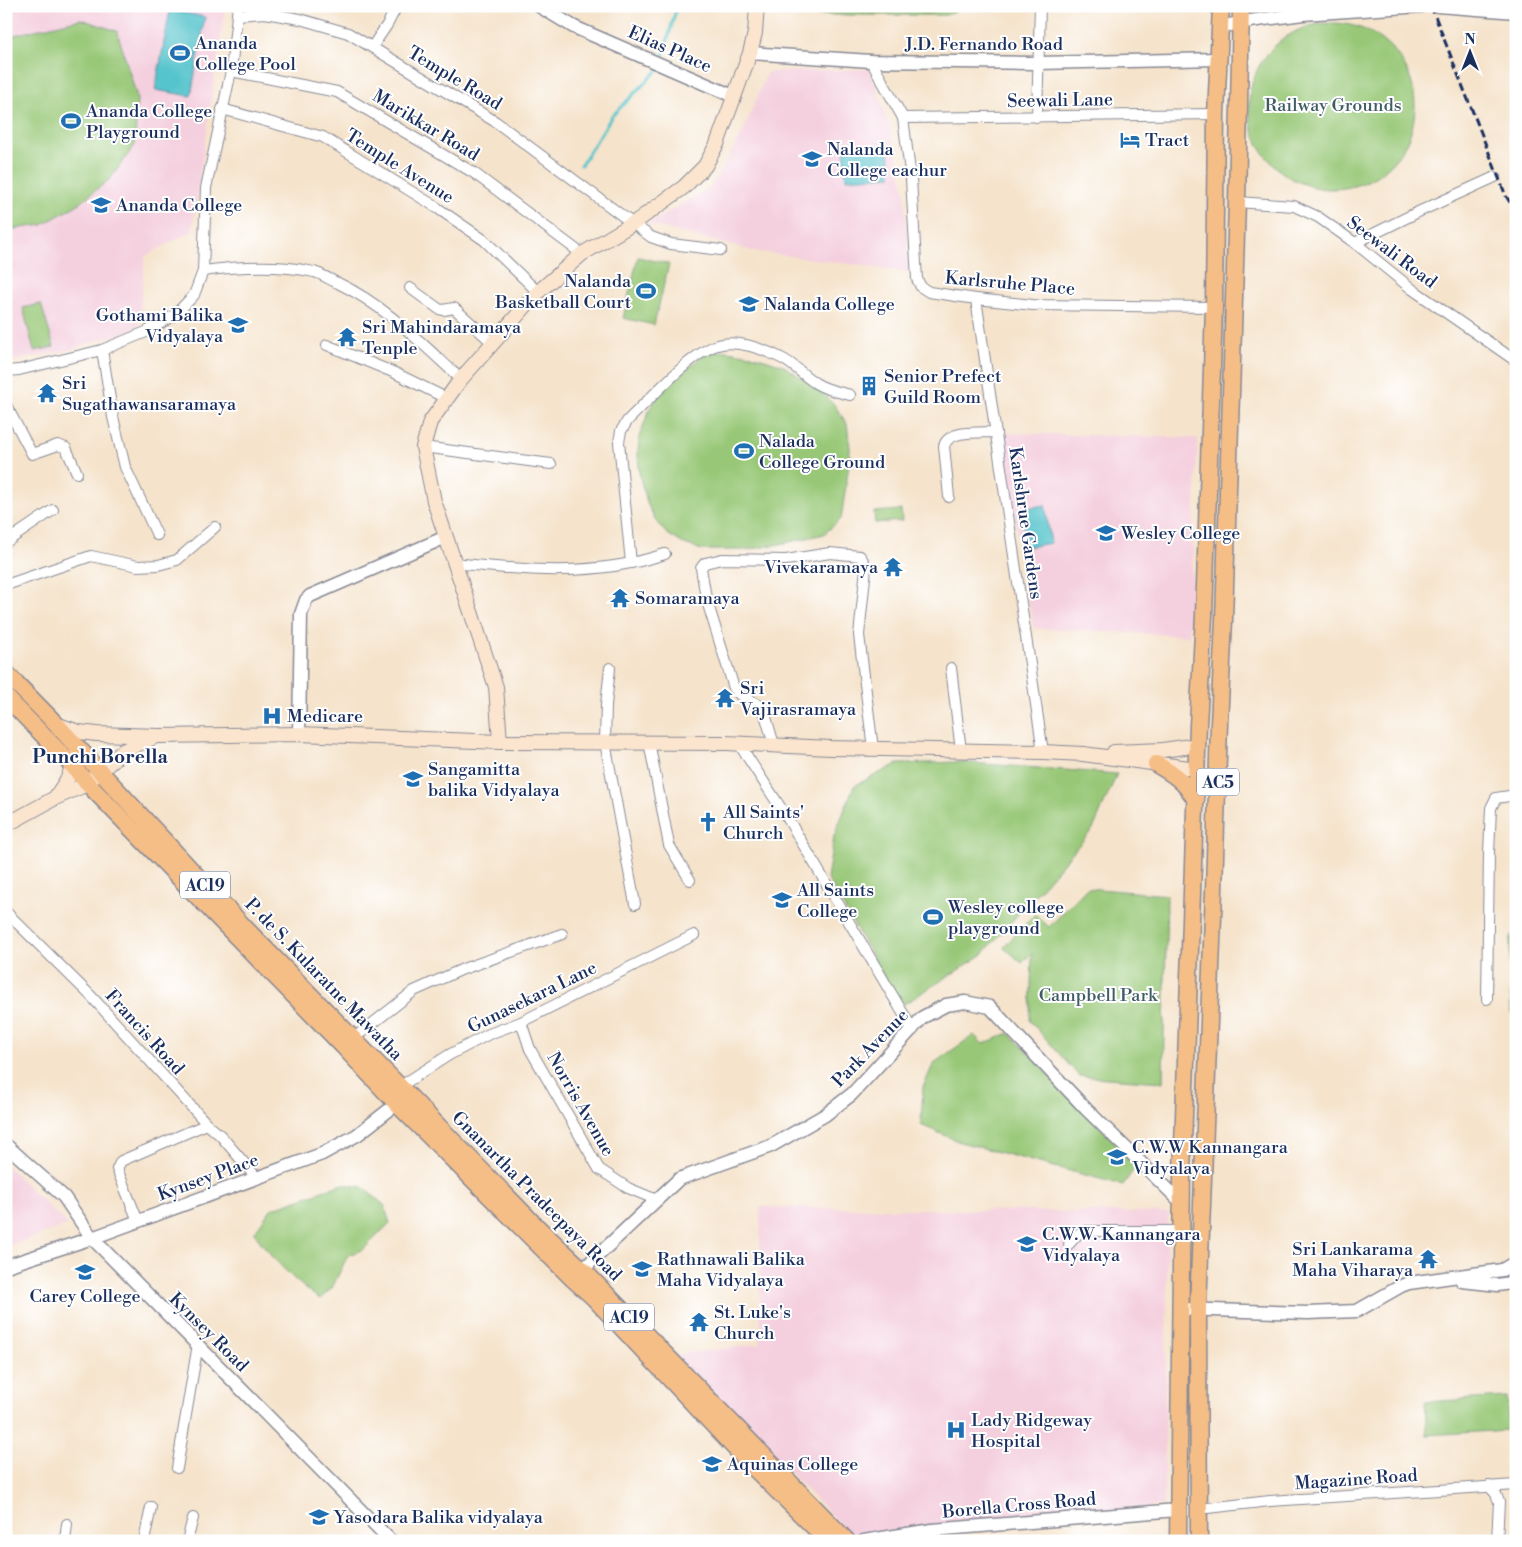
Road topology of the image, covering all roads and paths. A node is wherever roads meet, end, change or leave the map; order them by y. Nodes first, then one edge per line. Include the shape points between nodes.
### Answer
1 (397, 6) edge
2 (540, 6) edge
3 (757, 6) edge
4 (1040, 6) edge
5 (1221, 6) edge
6 (1241, 6) edge
7 (1422, 6) edge
8 (1438, 6) edge
9 (238, 11) edge
10 (1516, 12) edge
11 (1240, 23) junction
12 (1220, 27) junction
13 (372, 47) junction
14 (750, 53) junction
15 (1219, 59) junction
16 (871, 61) junction
17 (1038, 63) junction
18 (231, 71) junction
19 (733, 96) junction
20 (222, 109) junction
21 (1216, 114) junction
22 (1037, 117) junction
23 (903, 118) junction
24 (1495, 177) dead end
25 (1237, 202) junction
26 (634, 223) junction
27 (1355, 243) junction
28 (721, 250) dead end
29 (582, 254) junction
30 (203, 271) junction
31 (410, 288) dead end
32 (538, 292) junction
33 (976, 300) junction
34 (1214, 307) junction
35 (493, 343) junction
36 (326, 345) dead end
37 (102, 350) junction
38 (1516, 361) edge
39 (6, 371) edge
40 (461, 379) junction
41 (850, 395) dead end
42 (446, 398) junction
43 (6, 405) edge
44 (996, 432) junction
45 (423, 447) junction
46 (551, 464) dead end
47 (77, 474) dead end
48 (949, 496) dead end
49 (53, 510) dead end
50 (215, 526) dead end
51 (157, 535) dead end
52 (446, 537) junction
53 (6, 542) edge
54 (665, 554) dead end
55 (454, 563) junction
56 (631, 564) junction
57 (6, 585) edge
58 (610, 668) dead end
59 (951, 668) dead end
60 (6, 673) edge
61 (6, 697) edge
62 (56, 724) junction
63 (97, 734) junction
64 (299, 734) junction
65 (159, 736) junction
66 (500, 742) junction
67 (605, 742) junction
68 (649, 742) junction
69 (739, 744) junction
70 (774, 745) junction
71 (1198, 745) junction
72 (1219, 746) junction
73 (873, 749) junction
74 (80, 750) junction
75 (961, 751) junction
76 (1043, 752) junction
77 (1083, 754) junction
78 (1156, 764) junction
79 (73, 766) junction
80 (1197, 769) junction
81 (1218, 770) junction
82 (100, 772) junction
83 (87, 784) junction
84 (1516, 795) edge
85 (54, 798) junction
86 (1196, 800) junction
87 (6, 825) edge
88 (690, 880) dead end
89 (635, 904) dead end
90 (6, 912) edge
91 (562, 934) dead end
92 (694, 935) dead end
93 (1486, 999) dead end
94 (521, 1022) junction
95 (913, 1030) junction
96 (348, 1042) junction
97 (398, 1095) junction
98 (207, 1124) junction
99 (6, 1145) edge
100 (256, 1178) junction
101 (657, 1200) junction
102 (1181, 1202) junction
103 (138, 1221) junction
104 (1181, 1231) junction
105 (92, 1238) junction
106 (1069, 1244) dead end
107 (1516, 1262) edge
108 (6, 1266) edge
109 (578, 1275) junction
110 (1444, 1279) junction
111 (1516, 1282) edge
112 (1179, 1309) junction
113 (1198, 1309) junction
114 (198, 1344) junction
115 (177, 1468) dead end
116 (1516, 1485) edge
117 (1488, 1486) junction
118 (152, 1507) dead end
119 (1199, 1509) junction
120 (1177, 1510) junction
121 (193, 1518) dead end
122 (67, 1524) dead end
123 (65, 1541) edge
124 (144, 1541) edge
125 (187, 1541) edge
126 (391, 1541) edge
127 (828, 1541) edge
128 (847, 1541) edge
129 (864, 1541) edge
130 (1178, 1541) edge
131 (1199, 1541) edge
132 (1497, 1541) edge

1 - 13 street
2 - 19 street, Elias Place via 574,27
3 - 14 main road
4 - 17 street
5 - 12 main road, AC5
6 - 11 main road, AC5
7 - 11 street via 1303,14
8 - 10 street
9 - 13 street, Temple Road via 300,19 348,33
9 - 18 street, Temple Road
11 - 12 street
11 - 25 main road, AC5
12 - 15 main road, AC5
13 - 26 street, Temple Road via 496,122
14 - 16 street, J.D. Fernando Road
14 - 19 main road
15 - 17 street, J.D. Fernando Road
15 - 21 main road, AC5
16 - 17 street, J.D. Fernando Road
16 - 23 street, Karlsruhe Place
17 - 22 street
18 - 20 street, Temple Road
18 - 29 street, Marikkar Road via 337,92 474,173
19 - 26 main road via 717,144 705,166 684,187
20 - 30 street, Temple Road via 206,188
20 - 32 street, Temple Avenue via 323,137 484,240
21 - 22 street, Seewali Lane
21 - 34 main road, AC5
22 - 23 street, Seewali Lane
23 - 33 street, Karlsruhe Place via 911,179 917,280 921,288 929,292
24 - 27 street
25 - 27 street, Seewali Road via 1294,206 1318,217
25 - 72 main road, AC5
26 - 28 street, Temple Road via 651,236 671,244
26 - 29 main road
27 - 38 street, Seewali Road via 1412,289
29 - 32 main road
30 - 37 street, Temple Road via 194,294 176,314 146,332
30 - 40 street via 244,266 282,267 316,273 384,310
31 - 35 street via 439,309 454,308
32 - 35 main road
33 - 34 street, Karlsruhe Place via 1033,305
33 - 44 street, Karlshrue Gardens
34 - 71 main road, AC5
35 - 40 main road
36 - 42 street
37 - 39 street, Temple Road
37 - 51 street via 125,467
40 - 42 main road
41 - 56 street via 817,384 784,359 734,343 717,345 689,362 628,420 621,431 619,442
42 - 45 main road via 430,422
43 - 47 street via 32,454 58,444 66,448
44 - 48 street via 953,435 946,440
44 - 76 street, Karlshrue Gardens
45 - 46 street
45 - 52 main road via 434,501
49 - 53 street
50 - 57 street via 177,560 138,566 91,556
52 - 55 main road
52 - 64 street via 306,600 301,614
54 - 56 street
55 - 56 street via 578,571
55 - 66 main road via 496,687
58 - 67 street
59 - 75 street
60 - 62 main road, P. de S. Kularatne Mawatha / AC19
61 - 79 main road, P. de S. Kularatne Mawatha / AC19
62 - 63 main road
62 - 74 main road, P. de S. Kularatne Mawatha / AC19
63 - 65 main road
63 - 74 main road
64 - 65 main road
64 - 66 main road
65 - 82 main road via 123,751
66 - 67 main road
67 - 68 main road
67 - 89 street
68 - 69 main road
68 - 88 street via 669,844
69 - 70 main road
69 - 95 street via 788,819
70 - 73 main road
70 - 73 street via 764,707 740,695 734,688 706,598 701,568 722,559 786,560 830,553 860,556 866,568 859,635
71 - 72 street
71 - 77 main road
71 - 80 main road, AC5
72 - 81 main road, AC5
73 - 75 main road
74 - 79 main road
74 - 82 main road, P. de S. Kularatne Mawatha / AC19
75 - 76 main road
76 - 77 main road
77 - 78 main road
78 - 80 main road
78 - 86 main road via 1179,778
79 - 83 main road, P. de S. Kularatne Mawatha / AC19
79 - 85 main road
80 - 81 street
80 - 86 main road, AC5
81 - 113 main road, AC5
82 - 83 main road
82 - 96 main road, P. de S. Kularatne Mawatha / AC19
83 - 85 main road
83 - 96 main road, P. de S. Kularatne Mawatha / AC19
84 - 93 street via 1496,798 1491,808
85 - 87 main road
86 - 102 main road, AC5
90 - 98 street, Francis Road via 91,996
91 - 96 street via 463,969 414,991
92 - 94 street, Gunasekara Lane
94 - 97 street, Gunasekara Lane via 450,1055
94 - 101 street, Norris Avenue via 530,1049 599,1169 628,1188
95 - 101 street, Park Avenue via 852,1094 825,1114 771,1146 679,1179
95 - 102 street, Park Avenue via 923,1017 946,1004 964,1002 990,1007 1086,1109
96 - 97 main road, P. de S. Kularatne Mawatha / AC19
97 - 100 street, Kynsey Place via 358,1135 322,1154
97 - 109 main road, Gnanartha Pradeepaya Road / AC19 via 535,1225
98 - 100 street, Francis Road
98 - 103 street via 121,1161 117,1169
99 - 105 street, Kynsey Road via 64,1197
100 - 103 street, Kynsey Place
101 - 109 street, Park Avenue
102 - 104 main road, AC5
103 - 105 street, Kynsey Place
104 - 106 street via 1088,1231 1078,1234
104 - 112 main road, AC5
105 - 108 street, Kynsey Place
105 - 114 street, Kynsey Road
107 - 110 street via 1502,1270
109 - 127 main road, Gnanartha Pradeepaya Road / AC19 via 593,1297 748,1462
109 - 128 main road, Gnanartha Pradeepaya Road / AC19
110 - 111 street via 1498,1285
110 - 113 street via 1409,1283 1357,1311 1308,1313
112 - 113 street
112 - 120 main road, AC5
113 - 119 main road, AC5
114 - 115 street
114 - 126 street, Kynsey Road
116 - 117 street, Magazine Road
117 - 119 street, Magazine Road
117 - 132 street via 1499,1502
118 - 124 street
119 - 131 main road, AC5
120 - 129 street, Borella Cross Road via 932,1530
120 - 130 main road, AC5
121 - 125 street
122 - 123 street

